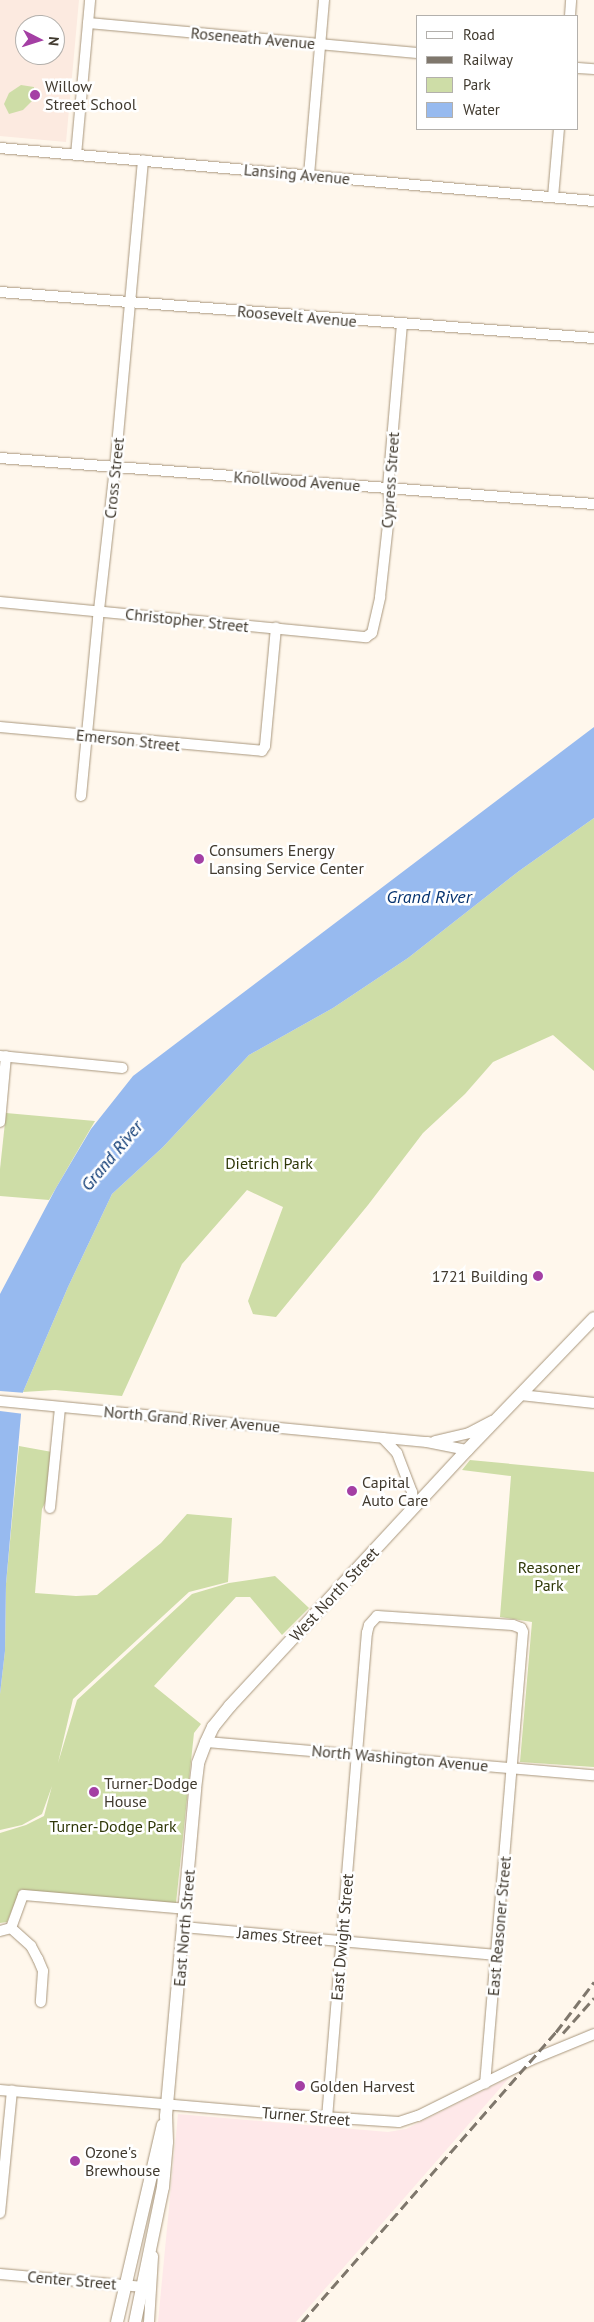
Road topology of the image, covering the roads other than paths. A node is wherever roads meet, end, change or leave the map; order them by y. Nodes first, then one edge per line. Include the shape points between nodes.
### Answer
1 (90, 0) edge
2 (324, 0) edge
3 (571, 0) edge
4 (570, 15) edge
5 (88, 23) junction
6 (320, 44) junction
7 (416, 53) edge
8 (579, 68) edge
9 (594, 69) edge
10 (560, 130) edge
11 (0, 148) edge
12 (76, 155) junction
13 (143, 160) junction
14 (309, 175) junction
15 (553, 197) junction
16 (594, 201) edge
17 (0, 292) edge
18 (129, 303) junction
19 (402, 325) junction
20 (594, 338) edge
21 (0, 458) edge
22 (116, 468) junction
23 (388, 487) junction
24 (594, 504) edge
25 (0, 602) edge
26 (98, 611) junction
27 (276, 628) junction
28 (372, 634) joint
29 (0, 727) edge
30 (86, 736) junction
31 (81, 796) dead end
32 (3, 1056) edge
33 (122, 1068) dead end
34 (0, 1122) edge
35 (594, 1318) edge
36 (521, 1395) junction
37 (0, 1402) edge
38 (594, 1403) edge
39 (60, 1407) junction
40 (499, 1418) junction
41 (383, 1438) junction
42 (427, 1442) junction
43 (467, 1450) junction
44 (50, 1508) dead end
45 (414, 1508) junction
46 (521, 1628) joint
47 (206, 1742) junction
48 (357, 1755) junction
49 (512, 1768) junction
50 (594, 1775) edge
51 (185, 1909) junction
52 (184, 1927) junction
53 (11, 1928) junction
54 (0, 1930) edge
55 (341, 1942) junction
56 (497, 1955) junction
57 (42, 2002) dead end
58 (594, 2034) edge
59 (485, 2083) junction
60 (0, 2090) edge
61 (12, 2091) junction
62 (167, 2110) junction
63 (327, 2118) junction
64 (0, 2213) edge
65 (155, 2230) junction
66 (0, 2274) edge
67 (143, 2287) junction
68 (124, 2289) junction
69 (119, 2322) edge
70 (136, 2322) edge
71 (149, 2322) edge

1 - 5 street
2 - 6 street
3 - 4 street
5 - 6 street, Roseneath Avenue
5 - 12 street
6 - 7 street, Roseneath Avenue
6 - 14 street
8 - 9 street
10 - 15 street
11 - 12 street, Lansing Avenue
12 - 13 street, Lansing Avenue
13 - 14 street, Lansing Avenue
13 - 18 street, Cross Street
14 - 15 street, Lansing Avenue
15 - 16 street, Lansing Avenue
17 - 18 street, Roosevelt Avenue
18 - 19 street, Roosevelt Avenue
18 - 22 street, Cross Street
19 - 20 street, Roosevelt Avenue
19 - 23 street, Cypress Street
21 - 22 street, Knollwood Avenue
22 - 23 street, Knollwood Avenue
22 - 26 street, Cross Street
23 - 24 street, Knollwood Avenue
23 - 28 street, Cypress Street via 390,506 380,596
25 - 26 street, Christopher Street
26 - 27 street, Christopher Street
26 - 30 street, Cross Street
27 - 28 street, Christopher Street via 366,637
27 - 30 street, Emerson Street via 262,751
29 - 30 street, Emerson Street
30 - 31 street, Cross Street
32 - 33 street
32 - 34 street
35 - 36 main road
36 - 38 street
36 - 40 main road
37 - 39 street, North Grand River Avenue
39 - 41 street, North Grand River Avenue
39 - 44 street
40 - 42 street via 469,1433
40 - 43 main road
41 - 42 street, North Grand River Avenue
41 - 45 street via 397,1453 412,1492
42 - 43 street, North Grand River Avenue
43 - 45 main road, West North Street
45 - 47 main road, West North Street via 230,1706
46 - 48 street, East Dwight Street via 384,1615 373,1619 367,1633
46 - 49 street, East Reasoner Street via 523,1636
47 - 48 street, North Washington Avenue
47 - 51 main road, East North Street via 198,1763
48 - 49 street, North Washington Avenue
48 - 55 street, East Dwight Street
49 - 50 street, North Washington Avenue
49 - 56 street, East Reasoner Street
51 - 52 main road, East North Street
51 - 53 street via 24,1895
52 - 55 street, James Street
52 - 62 main road, East North Street
53 - 54 street
53 - 57 street via 31,1946 38,1958 43,1971
55 - 56 street, James Street
55 - 63 street, East Dwight Street
56 - 59 street, East Reasoner Street
58 - 59 street, Turner Street
59 - 63 street, Turner Street via 399,2122
60 - 61 street, Turner Street
61 - 62 street, Turner Street
61 - 64 street
62 - 63 street, Turner Street
62 - 65 main road, East North Street via 165,2166
62 - 68 main road, East North Street
65 - 67 main road
65 - 71 street, East North Street
66 - 68 street, Center Street
67 - 68 street, Center Street
67 - 70 main road
68 - 69 main road, East North Street

